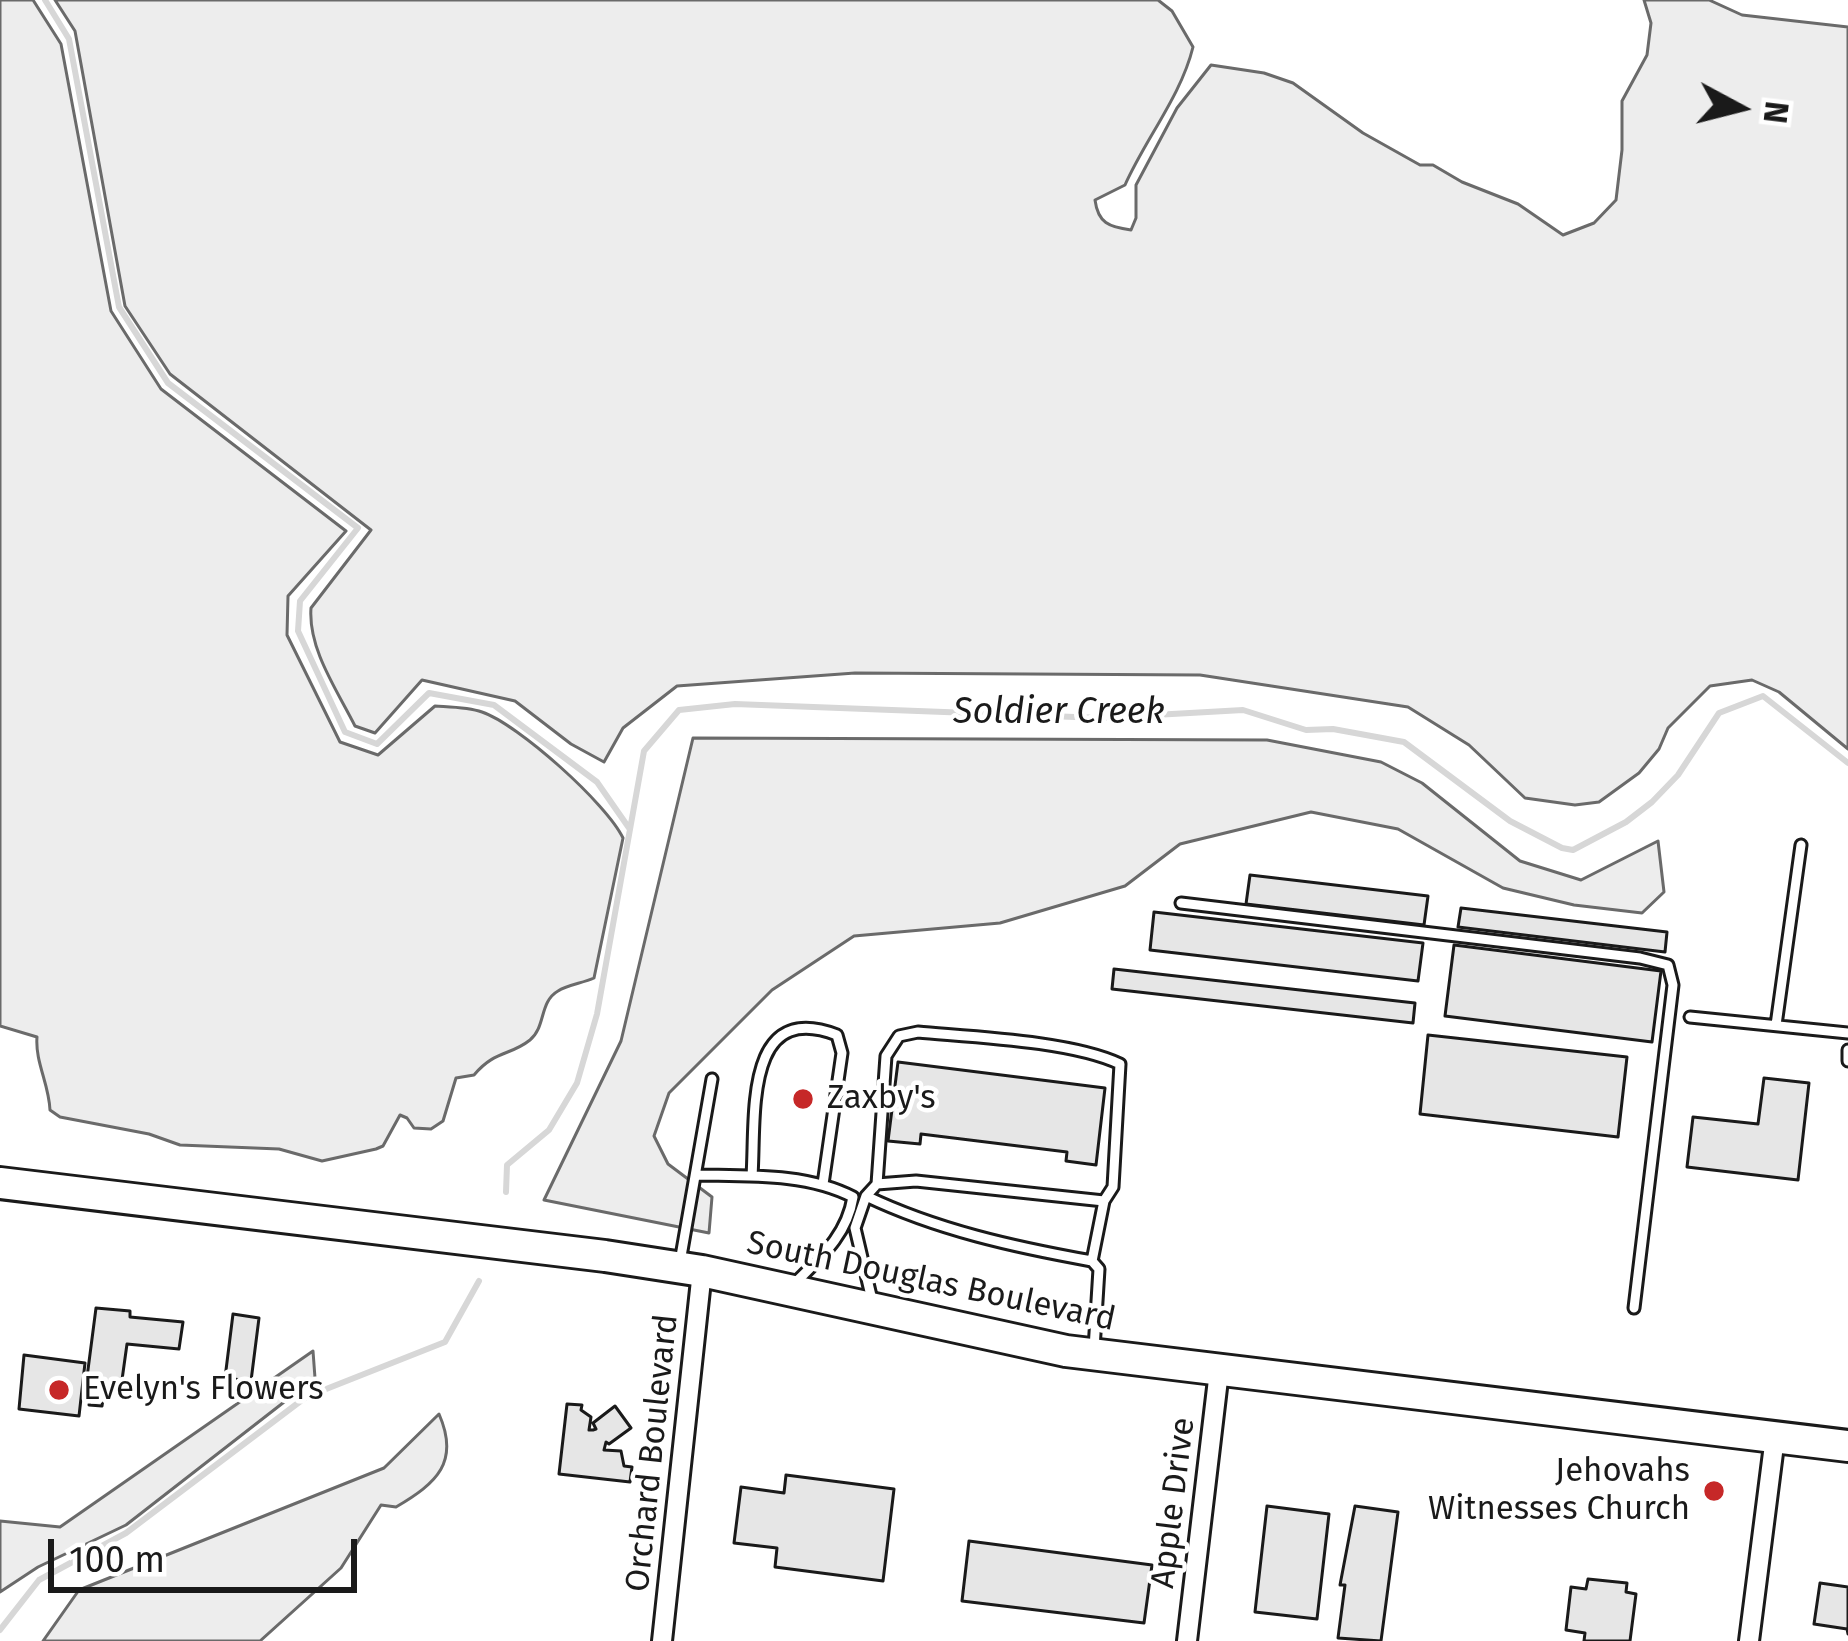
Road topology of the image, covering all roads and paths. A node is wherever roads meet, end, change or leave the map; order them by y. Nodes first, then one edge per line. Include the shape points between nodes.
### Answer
1 (1801, 845) dead end
2 (1181, 902) dead end
3 (1690, 1017) dead end
4 (1776, 1025) junction
5 (1848, 1033) edge
6 (1848, 1050) edge
7 (1848, 1061) edge
8 (712, 1079) dead end
9 (698, 1175) junction
10 (752, 1176) junction
11 (0, 1183) edge
12 (823, 1184) junction
13 (877, 1184) junction
14 (866, 1196) junction
15 (1104, 1201) junction
16 (850, 1215) junction
17 (855, 1228) junction
18 (1092, 1262) junction
19 (691, 1270) junction
20 (788, 1290) junction
21 (872, 1308) junction
22 (1634, 1308) dead end
23 (1094, 1354) junction
24 (1219, 1371) junction
25 (1775, 1437) junction
26 (1848, 1446) edge
27 (662, 1641) edge
28 (1187, 1641) edge
29 (1749, 1641) edge

1 - 4 lane
2 - 22 lane via 1668,965 1673,985
3 - 4 lane
4 - 5 lane
6 - 7 lane
8 - 9 lane
9 - 10 lane
9 - 19 lane
10 - 12 lane
10 - 12 lane via 764,1053 786,1030 805,1028 837,1035 842,1053
11 - 19 main road, South Douglas Boulevard
12 - 16 lane via 853,1197
13 - 14 lane
13 - 15 lane
13 - 15 lane via 886,1056 899,1036 917,1032 1102,1055 1120,1064 1113,1187
14 - 17 lane
14 - 18 lane via 986,1239
15 - 18 lane
16 - 17 lane
16 - 20 lane via 837,1241
17 - 21 lane
18 - 23 lane via 1099,1269
19 - 20 main road, South Douglas Boulevard
19 - 27 street, Orchard Boulevard
20 - 21 main road, South Douglas Boulevard
21 - 23 main road, South Douglas Boulevard
23 - 24 main road, South Douglas Boulevard
24 - 25 main road, South Douglas Boulevard
24 - 28 street, Apple Drive
25 - 26 main road, South Douglas Boulevard
25 - 29 street

